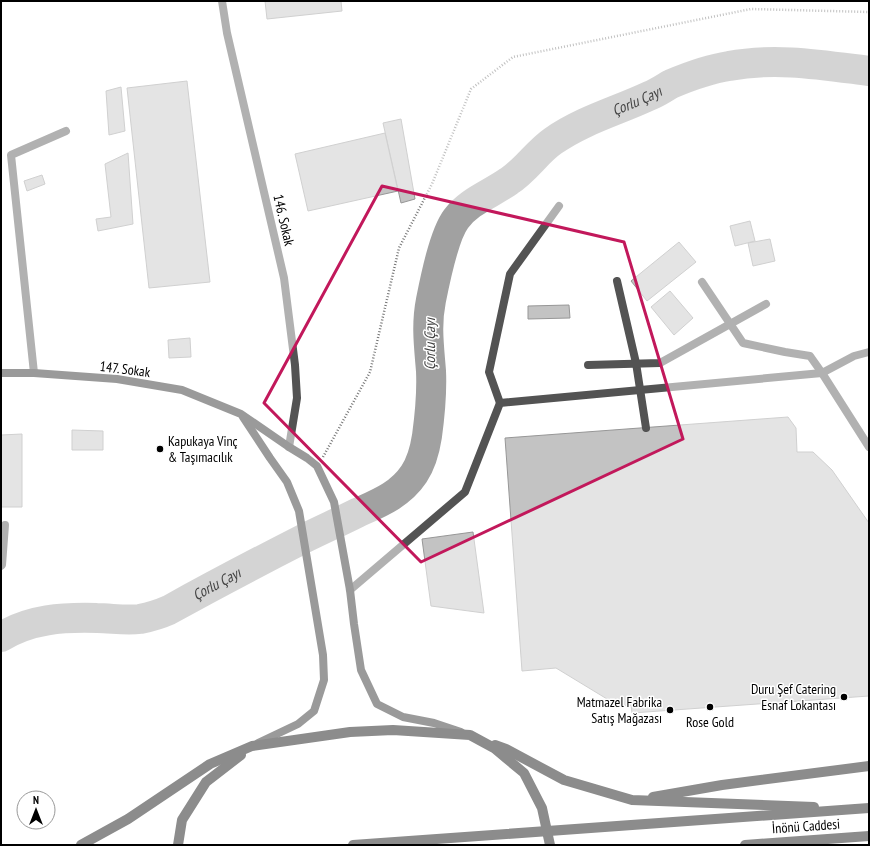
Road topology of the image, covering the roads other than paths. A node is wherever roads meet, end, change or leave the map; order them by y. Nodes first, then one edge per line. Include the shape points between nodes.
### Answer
1 (222, 1) edge
2 (66, 131) dead end
3 (559, 206) dead end
4 (617, 281) dead end
5 (702, 282) dead end
6 (766, 304) dead end
7 (730, 324) junction
8 (869, 352) edge
9 (636, 364) junction
10 (588, 365) dead end
11 (1, 373) edge
12 (34, 373) junction
13 (822, 373) junction
14 (640, 390) junction
15 (500, 403) junction
16 (241, 414) junction
17 (646, 428) dead end
18 (289, 447) junction
19 (869, 447) edge
20 (5, 526) dead end
21 (1, 566) edge
22 (350, 590) junction
23 (470, 735) junction
24 (252, 746) junction
25 (869, 766) edge
26 (632, 800) junction
27 (867, 808) edge
28 (547, 832) junction
29 (868, 836) edge
30 (81, 845) edge
31 (178, 845) edge
32 (353, 845) edge
33 (550, 845) edge
34 (745, 845) edge
35 (808, 845) edge

1 - 18 street, 146. Sokak via 284,278 296,365 297,398
2 - 12 street via 11,155
3 - 15 street via 510,274 489,372
4 - 9 street
5 - 7 street
6 - 7 street
7 - 9 street via 660,363
7 - 13 street via 743,343 810,356
8 - 13 street via 854,356
9 - 10 street
9 - 14 street
11 - 12 street, 147. Sokak
12 - 16 street, 147. Sokak via 117,379 182,390
13 - 14 street
13 - 19 street
14 - 15 street
14 - 17 street
15 - 22 street via 465,492
16 - 18 street, 147. Sokak
16 - 24 street via 287,482 299,512 324,655 324,680 314,711 298,724
18 - 22 street, 147. Sokak via 318,466 334,502
20 - 21 street
22 - 23 street via 361,670 377,704 403,717 434,723
23 - 24 main road via 393,730 350,732
23 - 26 main road via 506,749 564,780
23 - 28 main road via 494,748 524,773 542,808
24 - 30 main road via 210,764 128,819
24 - 31 main road via 206,782 182,820
25 - 26 main road via 722,785
26 - 27 main road
27 - 28 main road
28 - 32 main road
28 - 33 main road
29 - 34 main road, İnönü Caddesi
29 - 35 main road

